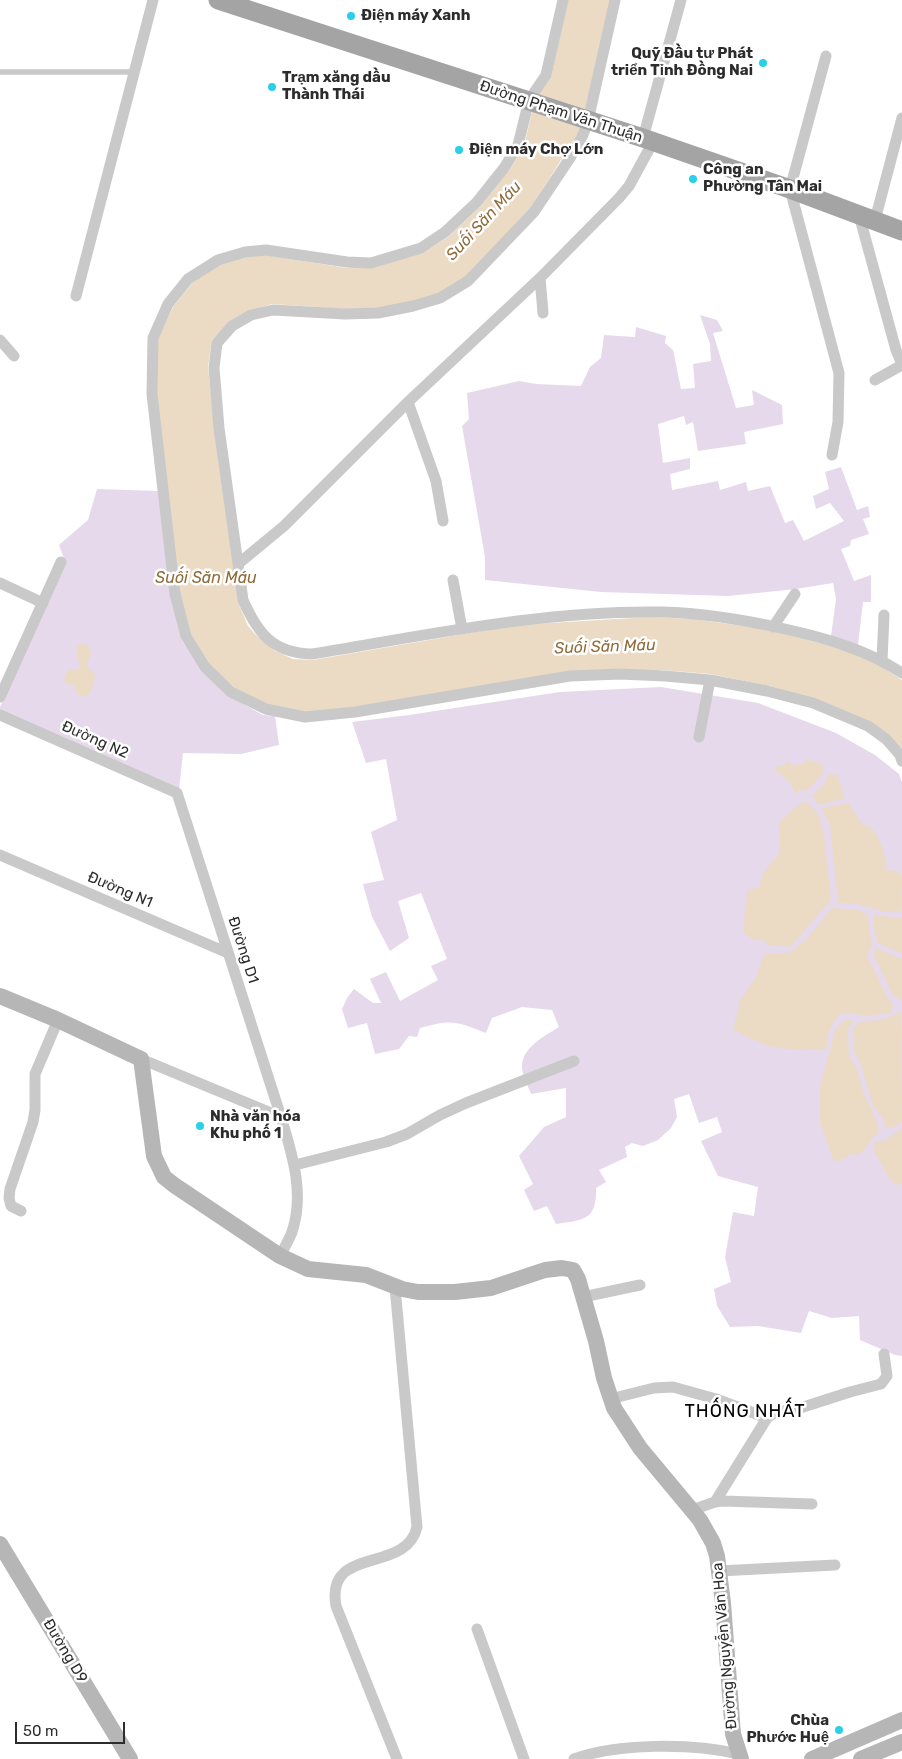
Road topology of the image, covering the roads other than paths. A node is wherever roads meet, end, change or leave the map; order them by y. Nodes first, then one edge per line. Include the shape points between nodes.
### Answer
1 (153, 0) edge
2 (218, 0) edge
3 (563, 0) edge
4 (615, 0) edge
5 (681, 0) edge
6 (246, 4) edge
7 (826, 56) dead end
8 (0, 72) edge
9 (134, 72) junction
10 (529, 100) junction
11 (902, 118) edge
12 (588, 121) junction
13 (648, 140) junction
14 (790, 189) junction
15 (867, 218) junction
16 (902, 230) edge
17 (540, 278) junction
18 (76, 296) dead end
19 (543, 313) dead end
20 (0, 340) edge
21 (14, 356) dead end
22 (875, 380) dead end
23 (408, 402) junction
24 (832, 455) dead end
25 (444, 521) dead end
26 (61, 562) dead end
27 (238, 564) junction
28 (453, 580) dead end
29 (0, 583) edge
30 (795, 594) dead end
31 (43, 602) junction
32 (884, 615) dead end
33 (773, 626) junction
34 (462, 629) junction
35 (882, 661) junction
36 (902, 673) edge
37 (710, 680) junction
38 (0, 697) edge
39 (0, 715) edge
40 (699, 737) dead end
41 (902, 761) edge
42 (177, 793) joint
43 (0, 855) edge
44 (228, 953) junction
45 (0, 996) edge
46 (58, 1020) junction
47 (141, 1059) junction
48 (574, 1061) dead end
49 (281, 1117) junction
50 (295, 1165) junction
51 (21, 1211) dead end
52 (280, 1256) junction
53 (640, 1286) dead end
54 (395, 1287) junction
55 (583, 1297) junction
56 (884, 1354) dead end
57 (610, 1399) junction
58 (767, 1418) junction
59 (715, 1502) junction
60 (812, 1504) dead end
61 (692, 1510) junction
62 (0, 1544) edge
63 (835, 1565) dead end
64 (719, 1571) junction
65 (477, 1628) dead end
66 (902, 1720) edge
67 (902, 1742) edge
68 (740, 1757) edge
69 (130, 1759) edge
70 (397, 1759) edge
71 (524, 1759) edge
72 (574, 1759) edge
73 (812, 1759) edge
74 (861, 1759) edge

1 - 9 street
2 - 6 main road, Đường Phạm Văn Thuận
3 - 10 street via 546,75
4 - 12 street
5 - 13 street
6 - 10 main road, Đường Phạm Văn Thuận
7 - 14 street
8 - 9 lane
9 - 18 street
10 - 12 main road, Đường Phạm Văn Thuận
10 - 37 street via 518,145 504,168 477,202 445,232 421,248 370,263 266,250 245,252 218,260 188,279 168,304 152,338 152,394 175,594 186,636 205,667 231,692 266,709 305,717 355,712 570,676 638,675
11 - 15 street
12 - 13 main road, Đường Phạm Văn Thuận
12 - 27 street via 570,158 534,212 468,281 440,298 378,313 273,310 258,313 232,326 217,343 214,368 219,428
13 - 14 main road, Đường Phạm Văn Thuận
13 - 17 street via 629,186
14 - 15 main road, Đường Phạm Văn Thuận
14 - 24 street via 839,373 838,422
15 - 16 main road, Đường Phạm Văn Thuận
15 - 22 street via 893,341 901,362 900,366
17 - 19 street
17 - 23 street
20 - 21 street
23 - 25 street via 436,481
23 - 27 street via 284,526
26 - 31 street
27 - 34 street via 243,600 253,623 262,634 294,654 312,654
28 - 34 street
29 - 31 street
30 - 33 street
31 - 38 street
32 - 35 street
33 - 34 street via 663,612 596,613 515,620
33 - 35 street via 845,645
35 - 36 street
37 - 40 street
37 - 41 street via 767,691 841,714 868,726 886,739
39 - 42 street, Đường N2
42 - 44 street, Đường D1
43 - 44 street, Đường N1
44 - 49 street, Đường D1
45 - 46 street
46 - 47 street
46 - 51 street via 36,1074 33,1122 10,1189 11,1206
47 - 49 street
47 - 52 street, Đường Nguyễn Văn Hoa via 154,1156 164,1177
48 - 50 street via 466,1103 386,1142
49 - 50 street, Đường D1
50 - 52 street, Đường D1 via 296,1214 292,1232
52 - 54 street, Đường Nguyễn Văn Hoa via 308,1269 366,1275
53 - 55 street
54 - 55 street, Đường Nguyễn Văn Hoa via 436,1293 468,1291 491,1288 562,1268 573,1270
54 - 70 street via 417,1526 403,1549 344,1572 335,1591 336,1606
55 - 57 street, Đường Nguyễn Văn Hoa
56 - 58 street via 887,1376 881,1384 794,1410 776,1412
57 - 58 street via 654,1388 673,1387
57 - 61 street, Đường Nguyễn Văn Hoa via 640,1448
58 - 59 street
59 - 60 street
59 - 61 street
61 - 64 street, Đường Nguyễn Văn Hoa via 713,1543
62 - 69 street, Đường D9
63 - 64 street
64 - 68 street, Đường Nguyễn Văn Hoa via 731,1719
65 - 71 street
66 - 73 street
67 - 74 street
68 - 72 street via 723,1750 704,1748 629,1748

